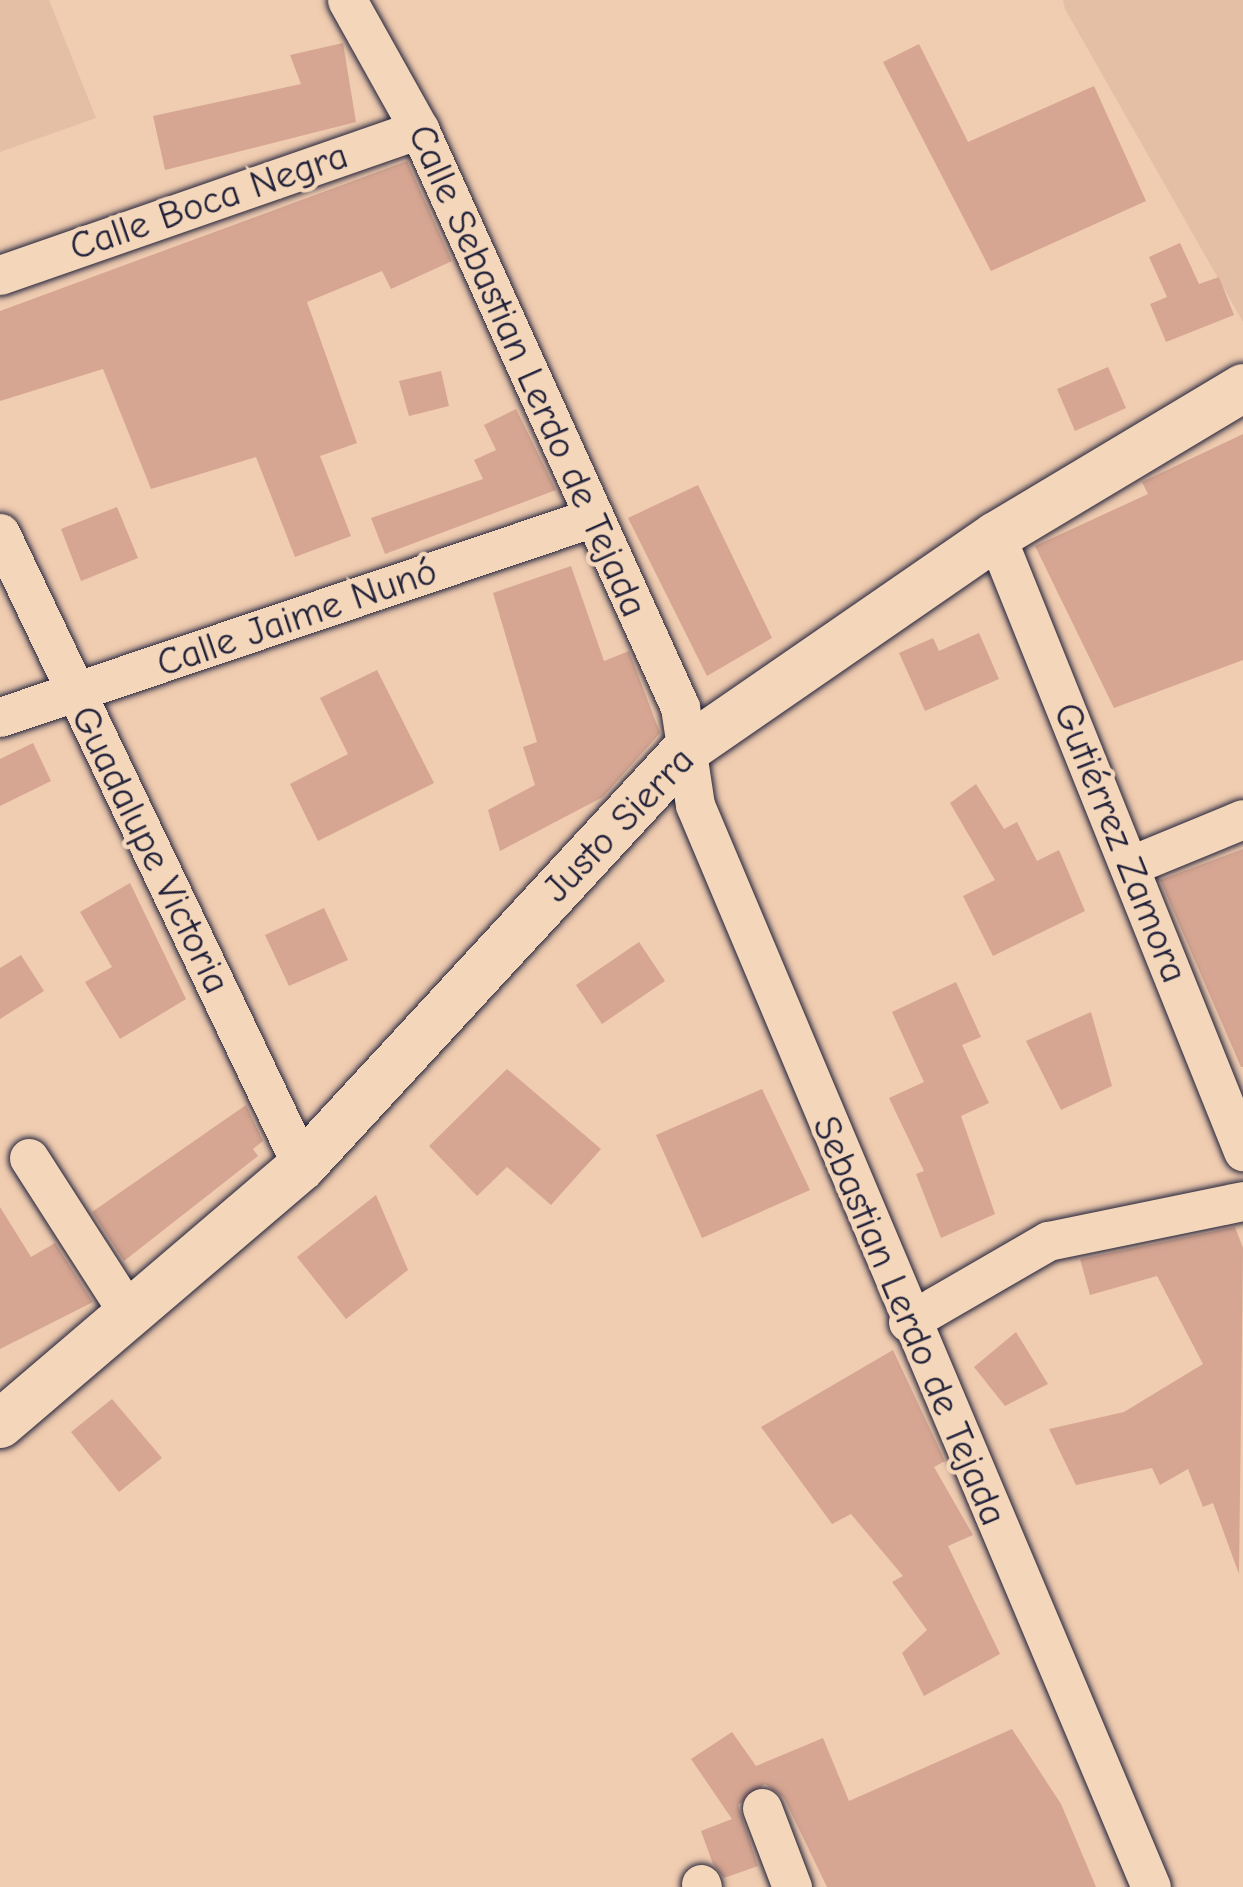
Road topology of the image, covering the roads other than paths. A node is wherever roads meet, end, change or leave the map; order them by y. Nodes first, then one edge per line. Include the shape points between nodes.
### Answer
1 (347, 0) edge
2 (418, 129) junction
3 (0, 275) edge
4 (1243, 388) edge
5 (594, 517) junction
6 (0, 533) edge
7 (996, 536) junction
8 (75, 693) junction
9 (0, 717) edge
10 (687, 749) junction
11 (1243, 819) edge
12 (1129, 866) junction
13 (1243, 1151) edge
14 (29, 1158) dead end
15 (302, 1166) junction
16 (1243, 1201) edge
17 (129, 1314) junction
18 (908, 1322) junction
19 (0, 1424) edge
20 (762, 1808) dead end
21 (792, 1887) edge
22 (1151, 1887) edge

1 - 2 street, Calle Sebastian Lerdo de Tejada
2 - 3 street, Calle Boca Negra
2 - 5 street, Calle Sebastian Lerdo de Tejada
4 - 7 main road, Justo Sierra
5 - 8 street, Calle Jaime Nunó
5 - 10 street, Calle Sebastian Lerdo de Tejada via 680,707
6 - 8 street, Guadalupe Victoria
7 - 10 main road, Justo Sierra
7 - 12 street, Gutiérrez Zamora
8 - 9 street, Calle Jaime Nunó
8 - 15 street, Guadalupe Victoria
10 - 15 main road, Justo Sierra
10 - 18 street, Sebastian Lerdo de Tejada via 695,805
11 - 12 street
12 - 13 street, Gutiérrez Zamora
14 - 17 street
15 - 17 main road, Justo Sierra
16 - 18 street via 1048,1241
17 - 19 main road, Justo Sierra
18 - 22 street, Sebastian Lerdo de Tejada
20 - 21 street

